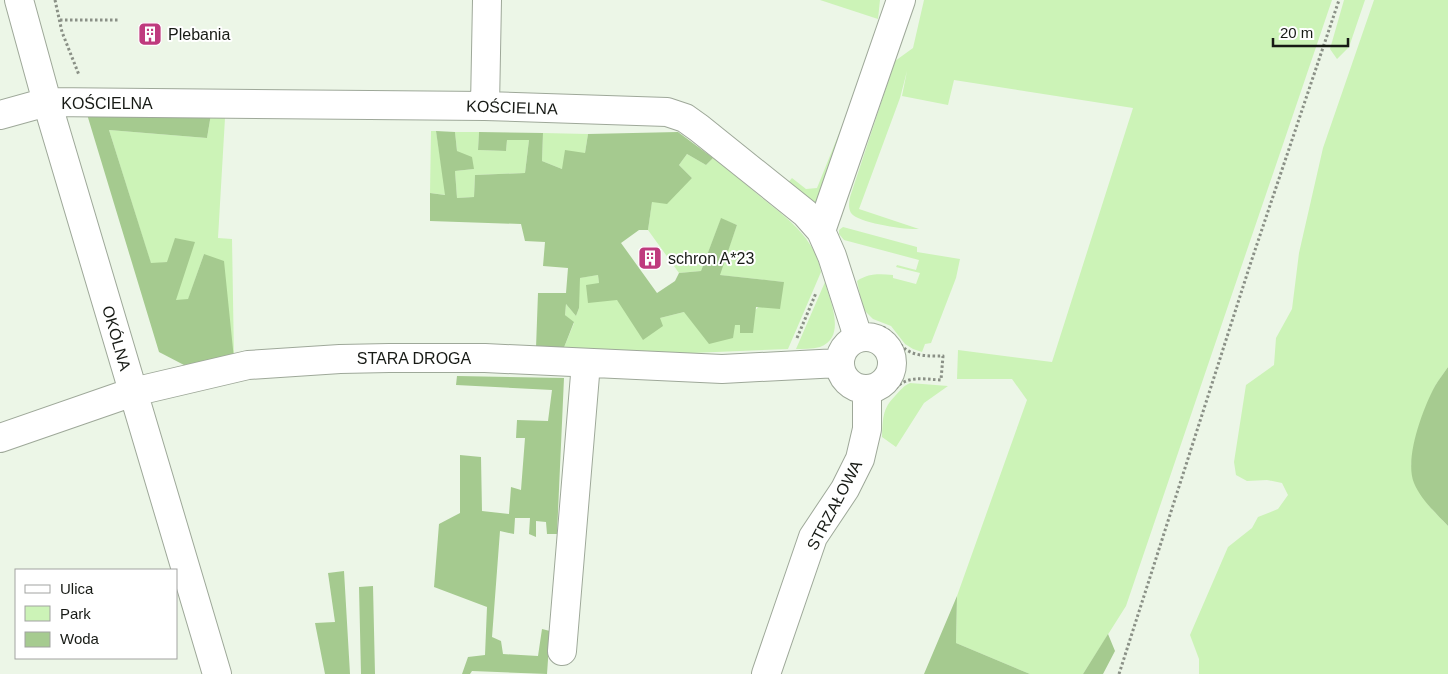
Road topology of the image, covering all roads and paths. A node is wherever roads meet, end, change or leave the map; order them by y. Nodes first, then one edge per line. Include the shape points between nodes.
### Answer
1 (19, 0) edge
2 (54, 0) edge
3 (487, 0) edge
4 (901, 0) edge
5 (1339, 0) edge
6 (60, 20) junction
7 (118, 20) dead end
8 (80, 77) dead end
9 (47, 102) junction
10 (485, 106) junction
11 (0, 115) edge
12 (822, 231) junction
13 (817, 290) dead end
14 (858, 337) junction
15 (794, 344) dead end
16 (586, 363) junction
17 (839, 363) junction
18 (867, 389) junction
19 (133, 392) junction
20 (0, 438) edge
21 (562, 652) dead end
22 (217, 674) edge
23 (766, 674) edge
24 (1119, 674) edge

1 - 9 street, OKÓLNA
2 - 6 path
3 - 10 street
4 - 12 street
5 - 24 path
6 - 7 path
6 - 8 path
9 - 10 street, KOŚCIELNA
9 - 11 street, KOŚCIELNA
9 - 19 street, OKÓLNA
10 - 12 street, KOŚCIELNA via 677,114 700,128 805,213
12 - 14 street, KOŚCIELNA
13 - 15 path
14 - 17 street via 844,347
14 - 18 street via 866,336 882,342 891,356 892,365 886,379
16 - 17 street, STARA DROGA via 722,369
16 - 19 street, STARA DROGA via 485,358 340,358 248,365
16 - 21 street
17 - 18 street via 840,372 850,385
18 - 23 street, STRZAŁOWA via 867,429 860,459 813,538
19 - 20 street, STARA DROGA
19 - 22 street, OKÓLNA

